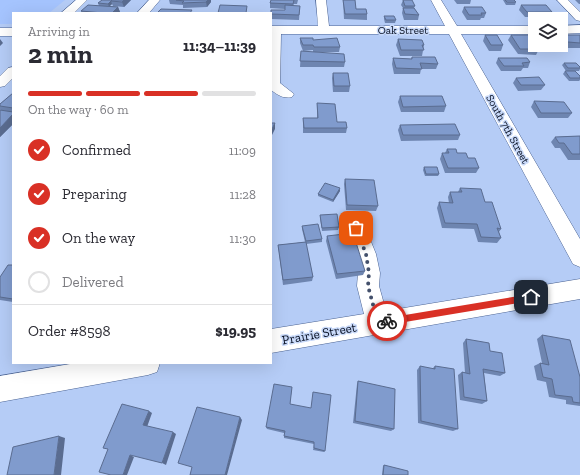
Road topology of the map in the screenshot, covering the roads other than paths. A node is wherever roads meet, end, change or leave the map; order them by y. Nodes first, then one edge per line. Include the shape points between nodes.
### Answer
1 (82, 0) edge
2 (154, 0) edge
3 (320, 0) edge
4 (436, 0) edge
5 (562, 0) edge
6 (68, 12) edge
7 (144, 12) edge
8 (580, 18) edge
9 (580, 29) edge
10 (273, 30) edge
11 (324, 30) junction
12 (452, 30) junction
13 (528, 30) edge
14 (568, 30) edge
15 (0, 32) edge
16 (12, 32) edge
17 (12, 72) edge
18 (0, 83) edge
19 (286, 94) dead end
20 (351, 220) dead end
21 (580, 258) edge
22 (580, 289) edge
23 (378, 323) junction
24 (272, 341) edge
25 (142, 364) edge
26 (0, 389) edge

1 - 6 street
2 - 7 street
3 - 11 street
4 - 12 street, South 7th Street
5 - 8 street
9 - 14 street
10 - 11 street, Oak Street
10 - 19 street via 273,85
11 - 12 street, Oak Street
12 - 13 street, Oak Street
12 - 21 street, South 7th Street
15 - 16 street
17 - 18 street
20 - 23 street via 366,254 368,286
22 - 23 street, Prairie Street
23 - 24 street, Prairie Street
25 - 26 street

